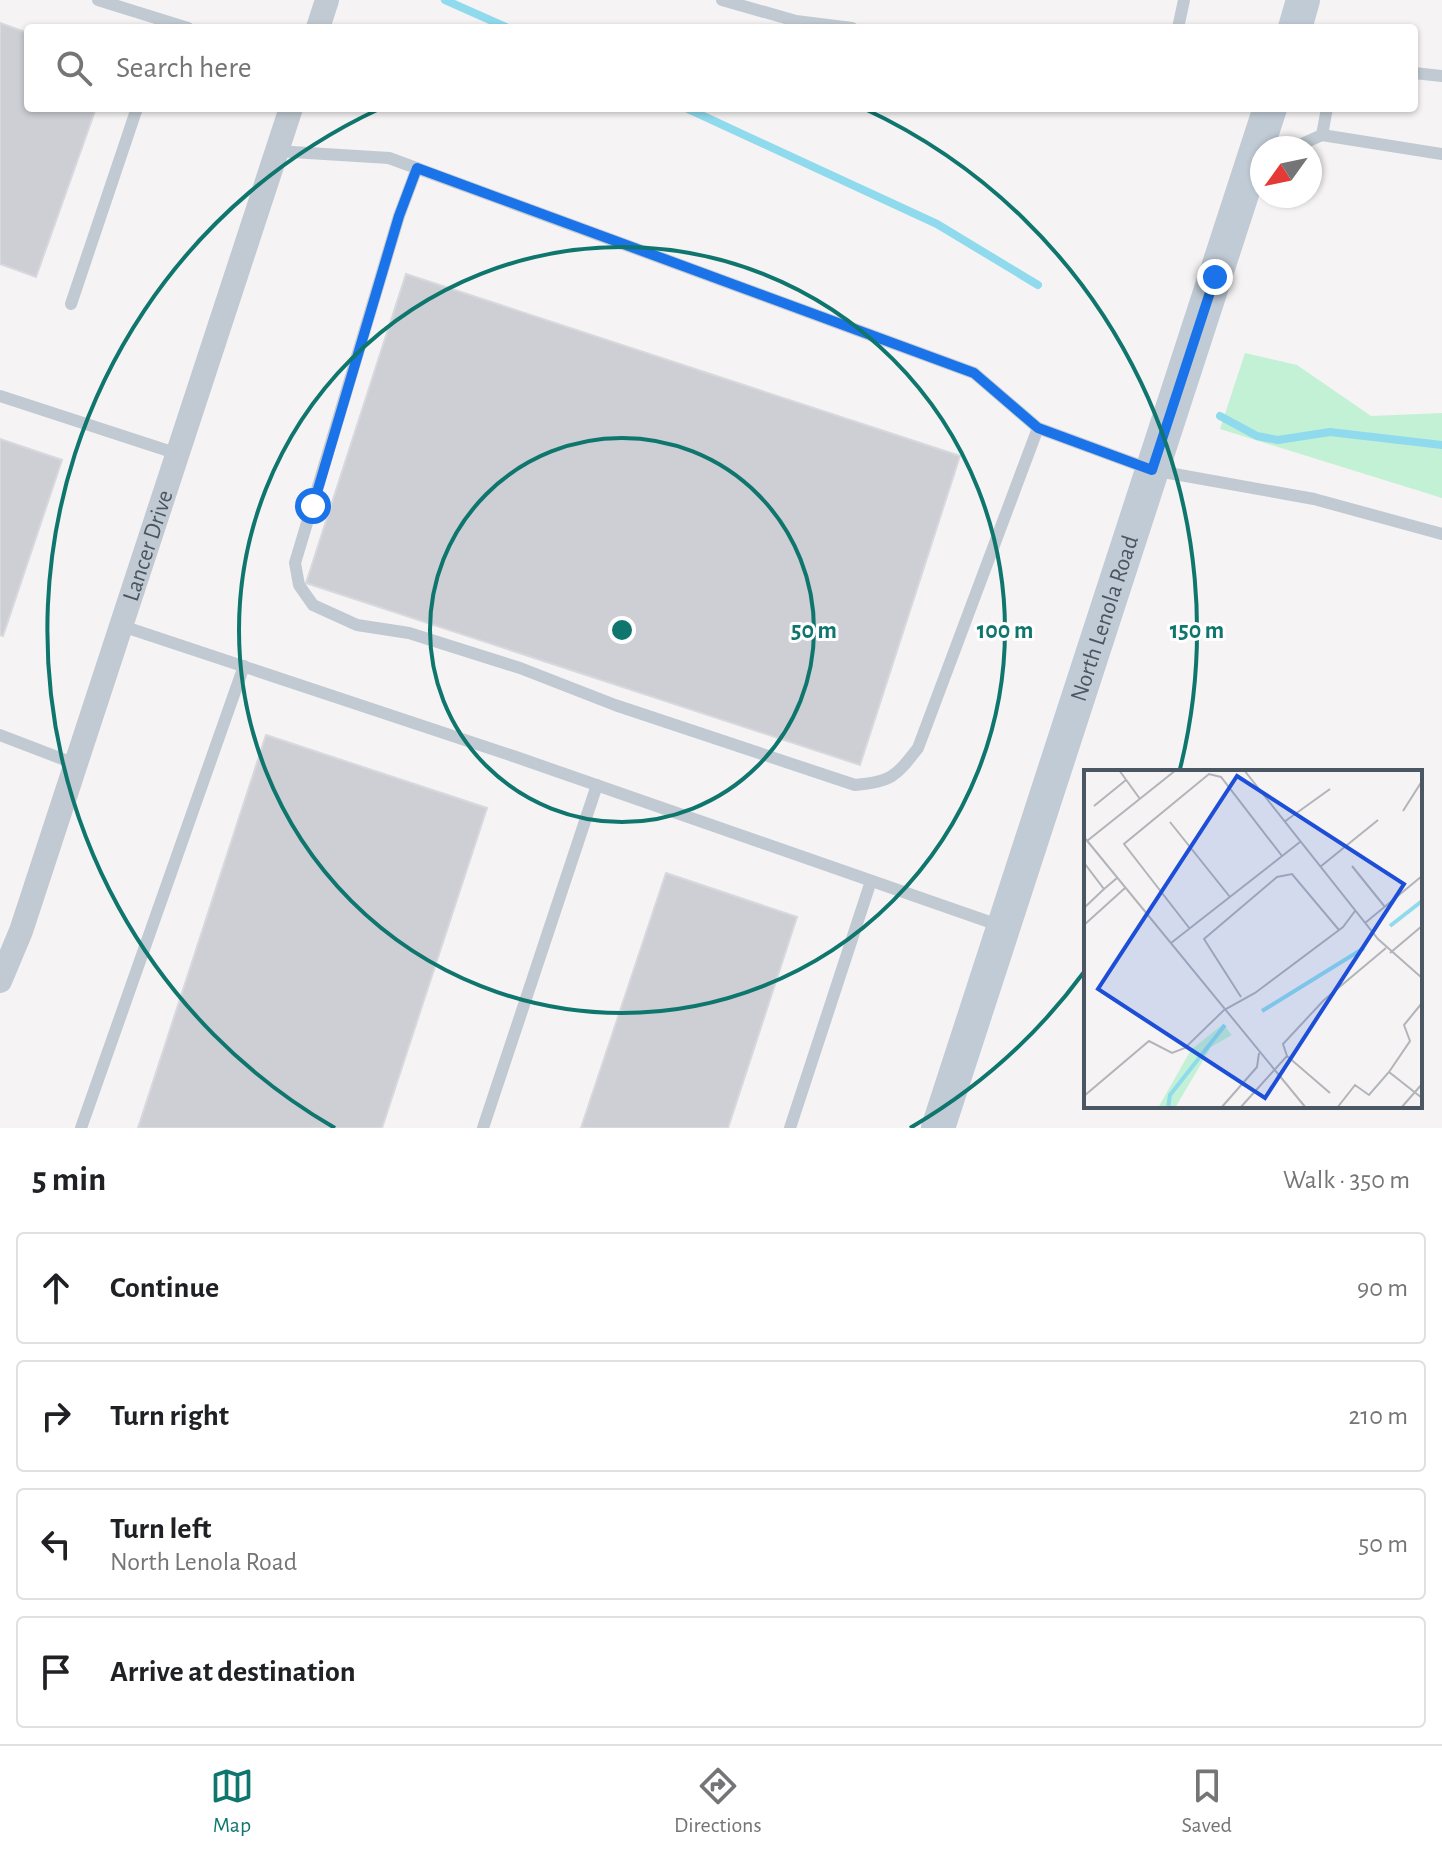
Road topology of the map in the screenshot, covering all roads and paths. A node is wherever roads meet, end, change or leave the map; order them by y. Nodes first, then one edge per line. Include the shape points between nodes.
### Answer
1 (98, 0) edge
2 (327, 0) edge
3 (722, 0) edge
4 (1184, 0) edge
5 (1303, 0) edge
6 (162, 24) edge
7 (319, 24) edge
8 (820, 24) edge
9 (1179, 24) edge
10 (1296, 24) edge
11 (1418, 73) edge
12 (1442, 76) edge
13 (136, 112) edge
14 (290, 112) edge
15 (1269, 112) edge
16 (1326, 112) edge
17 (1322, 135) joint
18 (1263, 136) edge
19 (276, 151) junction
20 (1442, 154) edge
21 (417, 168) junction
22 (1250, 182) edge
23 (71, 304) dead end
24 (0, 396) edge
25 (1038, 428) junction
26 (175, 453) junction
27 (1152, 470) junction
28 (1442, 534) edge
29 (119, 625) junction
30 (244, 666) junction
31 (0, 735) edge
32 (73, 763) junction
33 (597, 785) junction
34 (871, 881) junction
35 (1004, 927) junction
36 (0, 981) edge
37 (81, 1128) edge
38 (483, 1128) edge
39 (790, 1128) edge
40 (938, 1128) edge

1 - 6 lane
2 - 7 street
3 - 8 lane
4 - 9 lane
5 - 10 main road
11 - 12 lane
13 - 23 lane
14 - 19 street, Lancer Drive
15 - 18 main road, North Lenola Road
16 - 17 lane
17 - 20 lane
19 - 21 lane via 389,158
19 - 26 street, Lancer Drive
21 - 25 lane via 974,373
21 - 25 lane via 295,563 299,585 313,605 357,625 409,633 520,668 855,785 880,783 895,777 918,748
22 - 27 main road, North Lenola Road
24 - 26 lane
25 - 27 lane
26 - 29 street, Lancer Drive
27 - 28 lane via 1314,499
27 - 35 main road, North Lenola Road
29 - 30 lane
29 - 32 street, Lancer Drive
30 - 33 lane
30 - 37 lane
31 - 32 lane
32 - 36 street, Lancer Drive via 21,931
33 - 34 lane
33 - 38 lane
34 - 35 lane
34 - 39 lane
35 - 40 main road, North Lenola Road

